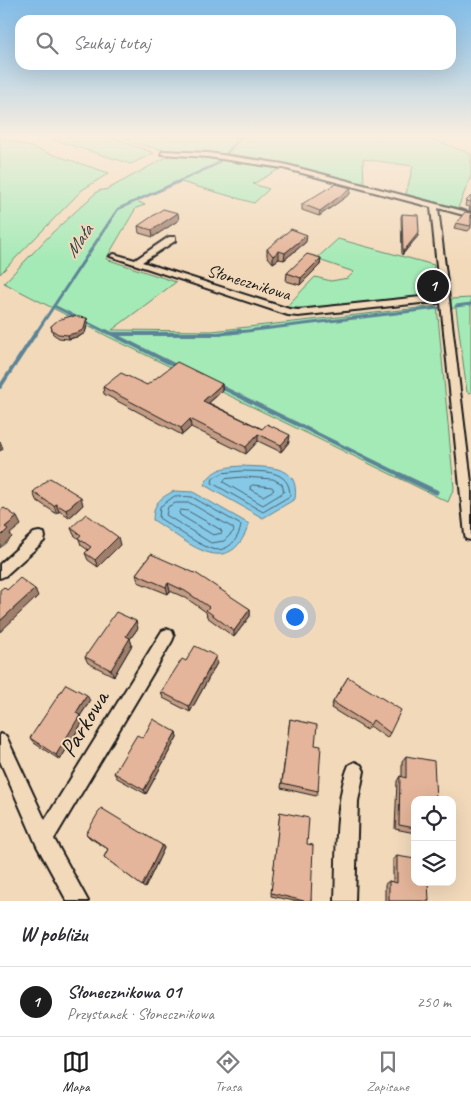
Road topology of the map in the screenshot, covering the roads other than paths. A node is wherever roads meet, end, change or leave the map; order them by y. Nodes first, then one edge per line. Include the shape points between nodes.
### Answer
1 (327, 178) edge
2 (434, 207) junction
3 (471, 215) edge
4 (172, 239) dead end
5 (114, 256) dead end
6 (136, 263) junction
7 (445, 300) junction
8 (471, 535) edge
9 (40, 537) dead end
10 (0, 572) edge
11 (167, 636) dead end
12 (0, 742) edge
13 (355, 772) dead end
14 (44, 839) junction
15 (78, 901) edge
16 (345, 901) edge

1 - 2 street
2 - 3 street
2 - 7 street
4 - 6 street
5 - 6 street, Słonecznikowa
6 - 7 street, Słonecznikowa via 288,312
7 - 8 street
9 - 10 street
11 - 14 street, Parkowa
12 - 14 street
13 - 16 street via 348,801
14 - 15 street

